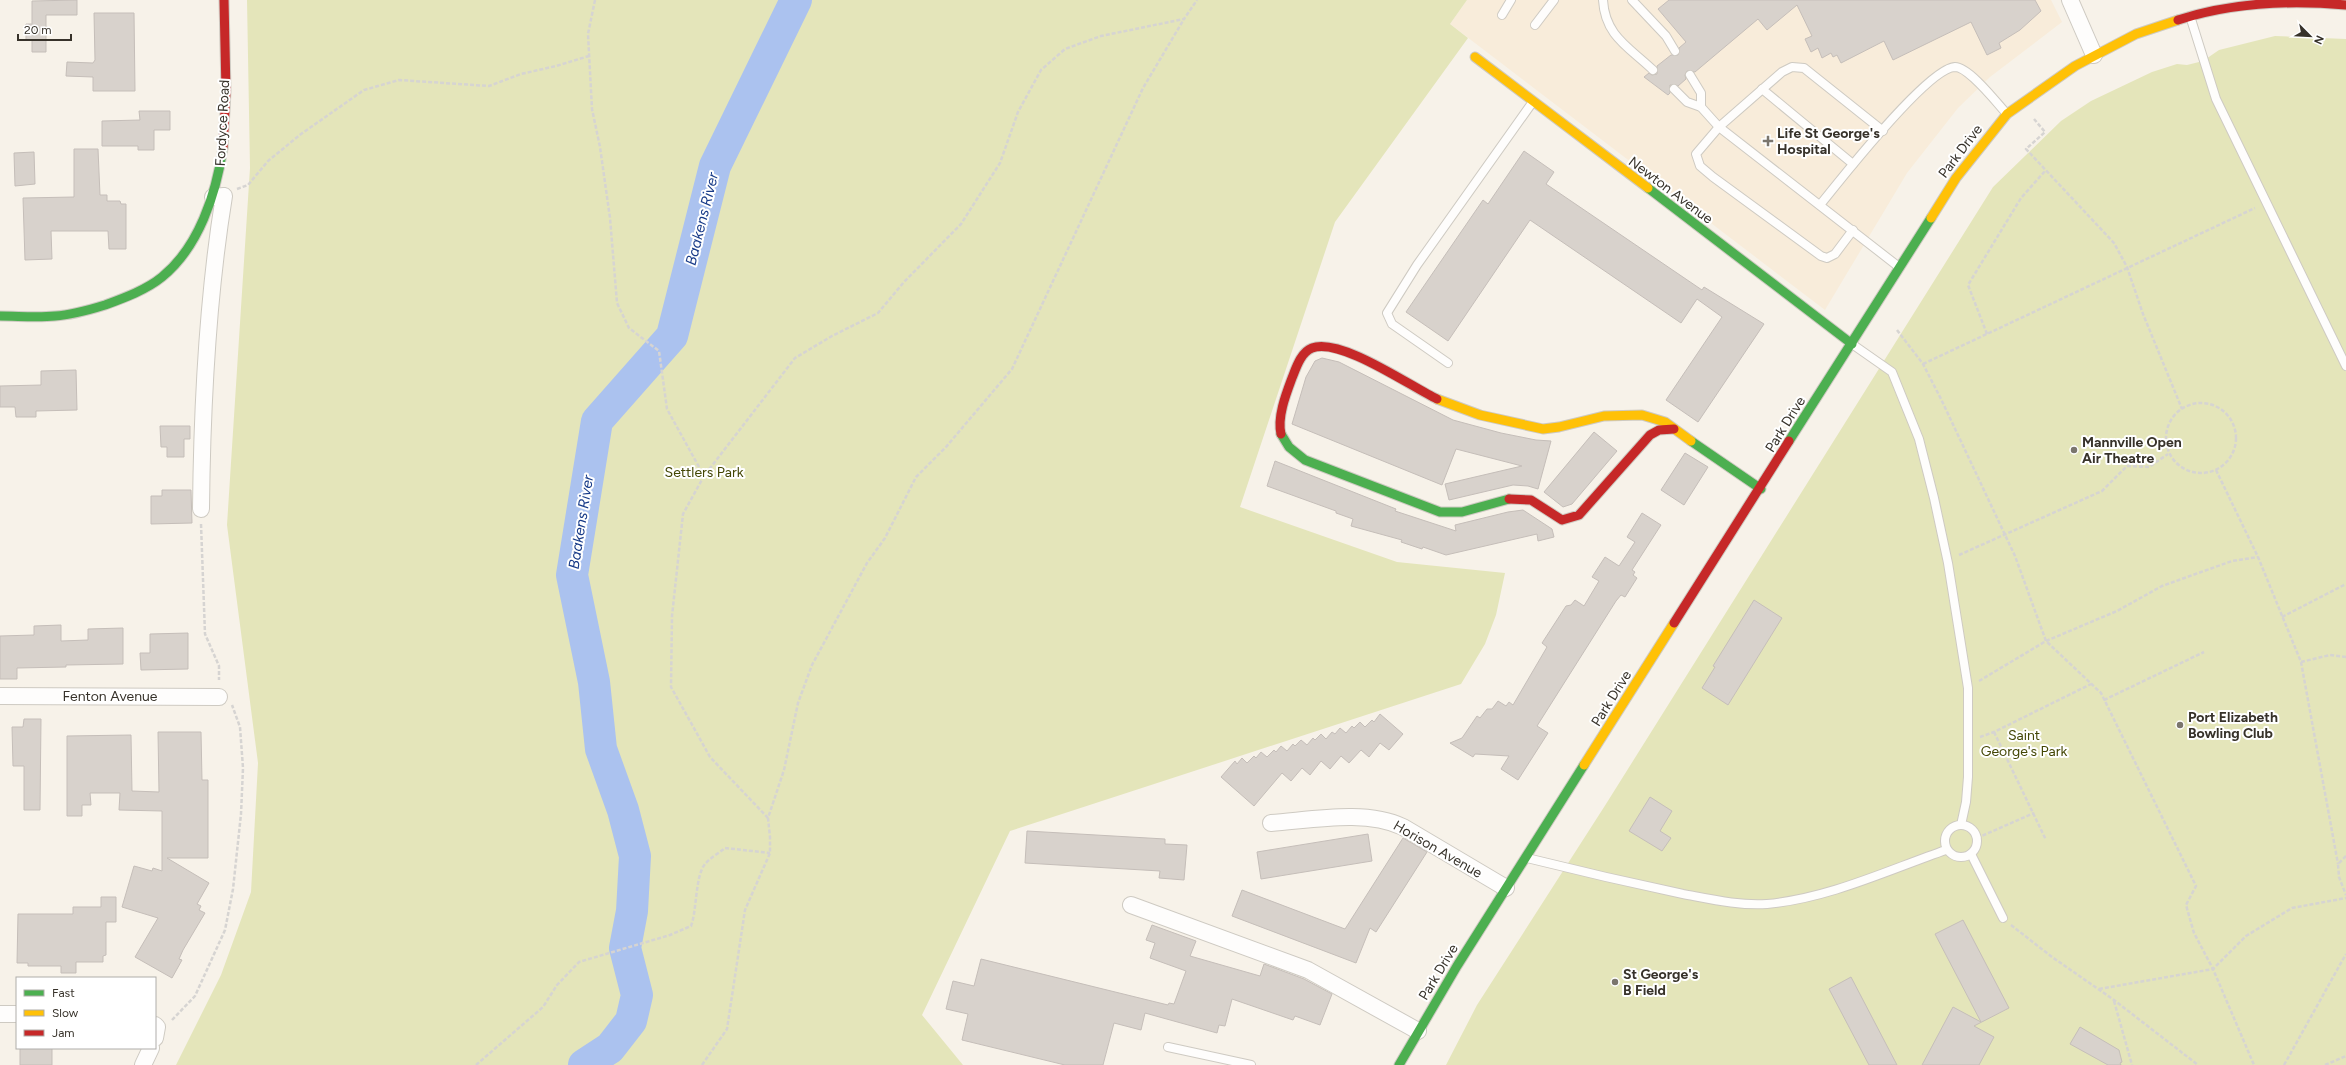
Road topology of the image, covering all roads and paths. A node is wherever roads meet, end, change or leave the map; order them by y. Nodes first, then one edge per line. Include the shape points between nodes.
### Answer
1 (224, 0) edge
2 (595, 0) edge
3 (1197, 0) edge
4 (1511, 0) edge
5 (1554, 0) edge
6 (1604, 0) edge
7 (1632, 0) edge
8 (2070, 0) edge
9 (2339, 3) edge
10 (2215, 5) edge
11 (1502, 15) dead end
12 (2190, 16) junction
13 (1184, 19) junction
14 (1535, 25) dead end
15 (1676, 51) dead end
16 (2094, 55) junction
17 (589, 56) junction
18 (1475, 57) dead end
19 (1653, 70) dead end
20 (1690, 76) dead end
21 (1674, 89) dead end
22 (1762, 89) junction
23 (1532, 103) junction
24 (2021, 103) junction
25 (1701, 107) junction
26 (2007, 114) junction
27 (1719, 127) junction
28 (1883, 131) junction
29 (1853, 164) junction
30 (2046, 170) junction
31 (213, 197) junction
32 (2265, 203) junction
33 (1820, 205) junction
34 (1853, 230) junction
35 (1900, 267) junction
36 (2127, 267) junction
37 (0, 316) edge
38 (1897, 330) dead end
39 (1987, 334) junction
40 (1852, 344) junction
41 (1448, 363) dead end
42 (1923, 364) junction
43 (2346, 366) edge
44 (2182, 409) junction
45 (1674, 429) junction
46 (2168, 454) junction
47 (2216, 470) junction
48 (704, 476) junction
49 (1761, 489) junction
50 (201, 509) joint
51 (2004, 534) junction
52 (2258, 557) junction
53 (1948, 563) junction
54 (2346, 584) edge
55 (2282, 617) junction
56 (2046, 641) junction
57 (2204, 652) dead end
58 (2346, 657) edge
59 (2300, 662) junction
60 (2091, 684) junction
61 (1968, 688) junction
62 (0, 696) edge
63 (219, 697) junction
64 (2104, 700) junction
65 (1994, 732) junction
66 (1968, 740) junction
67 (2034, 813) junction
68 (768, 818) junction
69 (1271, 823) dead end
70 (1960, 825) junction
71 (1977, 838) junction
72 (2046, 840) dead end
73 (1946, 850) junction
74 (770, 853) junction
75 (1971, 854) junction
76 (2346, 856) edge
77 (1526, 858) junction
78 (2338, 864) junction
79 (1506, 888) junction
80 (2346, 895) edge
81 (2346, 898) edge
82 (1131, 905) dead end
83 (2003, 918) joint
84 (2346, 954) edge
85 (2213, 970) junction
86 (2099, 990) junction
87 (2114, 1000) junction
88 (0, 1014) edge
89 (16, 1014) edge
90 (156, 1030) edge
91 (1418, 1031) junction
92 (1168, 1047) dead end
93 (151, 1049) edge
94 (2346, 1056) edge
95 (143, 1065) edge
96 (476, 1065) edge
97 (702, 1065) edge
98 (1251, 1065) edge
99 (1399, 1065) edge
100 (2132, 1065) edge
101 (2198, 1065) edge
102 (2254, 1065) edge
103 (2284, 1065) edge
104 (2325, 1065) edge

1 - 31 street, Fordyce Road via 224,144
2 - 17 path via 588,34
3 - 13 path
4 - 11 lane
5 - 14 lane
6 - 19 lane via 1606,23 1614,34
7 - 15 lane via 1666,36
8 - 16 street
9 - 10 street, Park Drive via 2302,1
10 - 12 street, Park Drive
12 - 16 street, Park Drive via 2136,34
12 - 32 lane via 2216,99
13 - 48 path via 1101,36 1065,49 1042,70 1018,112 1000,163 961,224 904,282 878,313 795,358
13 - 68 path via 1143,88 1012,369 946,447 916,477 885,538 867,563 812,666 798,703 784,770
16 - 24 street, Park Drive
17 - 31 path via 521,74 489,86 399,80 364,90 268,161 248,185
17 - 48 path via 592,109 609,211 618,303 629,328 659,351 667,409
18 - 23 street, Newton Avenue
20 - 25 lane via 1701,93
21 - 25 lane via 1688,102
22 - 27 lane
22 - 28 lane via 1792,67 1804,68
22 - 29 lane
23 - 40 street, Newton Avenue
23 - 41 lane via 1416,265 1387,313 1392,324
24 - 26 street, Park Drive
24 - 30 path via 2045,132 2026,149
25 - 27 lane
26 - 28 lane via 1970,75 1955,67 1910,98
26 - 35 street, Park Drive via 1956,178
27 - 33 lane
27 - 34 lane via 1696,154 1700,166 1713,177 1827,258 1835,254
28 - 29 lane
29 - 33 lane
30 - 36 path via 2114,243
30 - 39 path via 2021,198 1968,285
31 - 37 street, Fordyce Road via 179,258 162,277 128,296 90,309 55,316
31 - 50 street via 224,196 209,302 202,423
32 - 36 path
32 - 43 lane
33 - 34 lane
34 - 35 lane
35 - 40 street, Park Drive
36 - 39 path
36 - 44 path via 2143,314
38 - 42 path
39 - 42 path
40 - 49 street, Park Drive
40 - 53 lane via 1888,370 1894,378 1920,439
42 - 51 path
44 - 46 path via 2168,424 2165,442
44 - 47 path via 2198,402 2213,404 2224,411 2232,421 2236,433 2235,448 2229,459
45 - 45 street via 1659,430 1650,435 1579,515 1562,520 1540,504 1523,498 1456,513 1440,512 1305,460 1287,447 1280,428 1285,404 1301,358 1311,347 1327,344 1339,347 1448,405 1485,416 1545,430 1583,421 1642,413 1663,419
45 - 49 street
46 - 47 path via 2177,464 2189,471 2201,473
46 - 51 path via 2149,466 2127,466 2102,491
47 - 52 path
48 - 68 path via 682,514 672,616 671,686 710,757
49 - 77 street, Park Drive
50 - 63 path via 206,634 219,666
51 - 53 path via 1964,552
51 - 56 path via 2015,556
52 - 55 path
52 - 56 path via 2232,561 2162,586 2117,611
53 - 61 lane
54 - 55 path
55 - 59 path
56 - 60 path
56 - 61 path
57 - 64 path
58 - 59 path via 2330,656
59 - 78 path
60 - 64 path
60 - 65 path
61 - 66 lane
62 - 63 street, Fenton Avenue
63 - 90 path via 232,703 240,727 241,741 241,814 232,895 225,930 195,996 175,1018
64 - 85 path via 2196,886 2186,905 2194,933
65 - 66 path
65 - 67 path
66 - 70 lane via 1966,802
67 - 71 path
67 - 72 path
68 - 74 path
69 - 79 street, Horison Avenue via 1363,817 1385,819
70 - 71 lane via 1971,828
70 - 73 lane via 1946,833
71 - 75 lane
73 - 75 lane via 1961,858
73 - 77 lane via 1864,882 1787,902 1765,904 1691,895
74 - 96 path via 725,848 704,865 691,926 670,935 579,962 557,985 543,1007
74 - 97 path via 745,910 727,1029
75 - 83 lane
76 - 78 path
77 - 79 street, Park Drive
78 - 80 path via 2339,877
79 - 91 street, Park Drive
81 - 85 path via 2292,908 2246,936
82 - 91 street via 1308,970
83 - 86 path
84 - 103 path
85 - 86 path
85 - 102 path
86 - 87 path
87 - 100 path
87 - 101 path
88 - 89 street
91 - 99 street, Park Drive
92 - 98 lane
93 - 95 street
94 - 104 path

